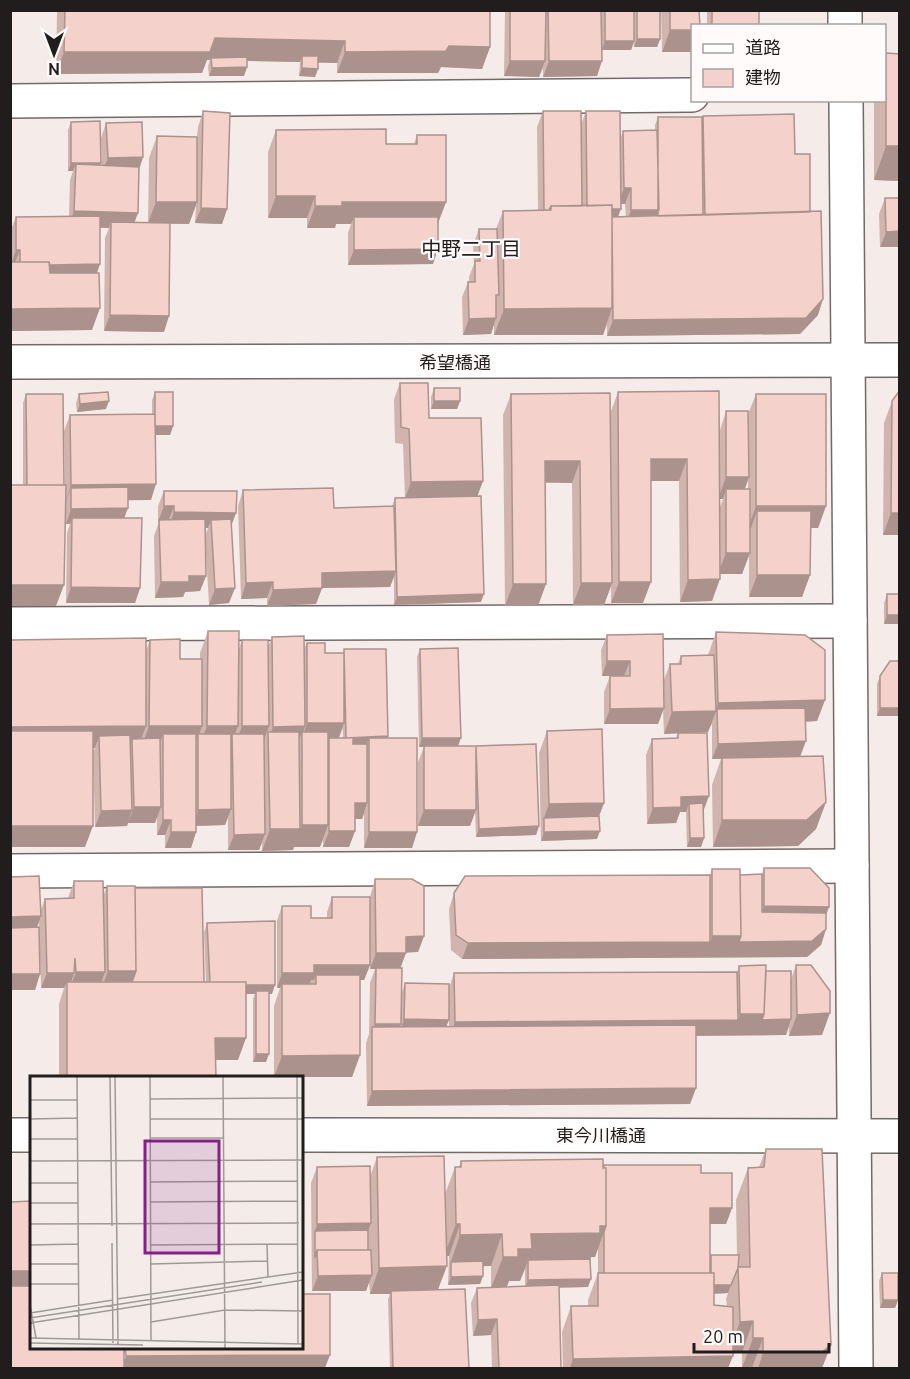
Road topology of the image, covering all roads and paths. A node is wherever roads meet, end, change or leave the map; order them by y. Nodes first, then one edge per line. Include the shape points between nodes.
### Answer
1 (691, 95) edge
2 (10, 101) edge
3 (846, 102) edge
4 (900, 360) edge
5 (10, 362) edge
6 (849, 362) junction
7 (850, 621) junction
8 (10, 624) edge
9 (852, 866) junction
10 (10, 871) edge
11 (10, 1135) edge
12 (30, 1135) edge
13 (303, 1135) edge
14 (854, 1136) junction
15 (900, 1136) edge
16 (856, 1368) edge

1 - 2 street
3 - 6 street
4 - 6 street, 希望橋通
5 - 6 street, 希望橋通
6 - 7 street
7 - 8 street
7 - 9 street
9 - 10 street
9 - 14 street
11 - 12 street
13 - 14 street, 東今川橋通
14 - 15 street, 東今川橋通
14 - 16 street

